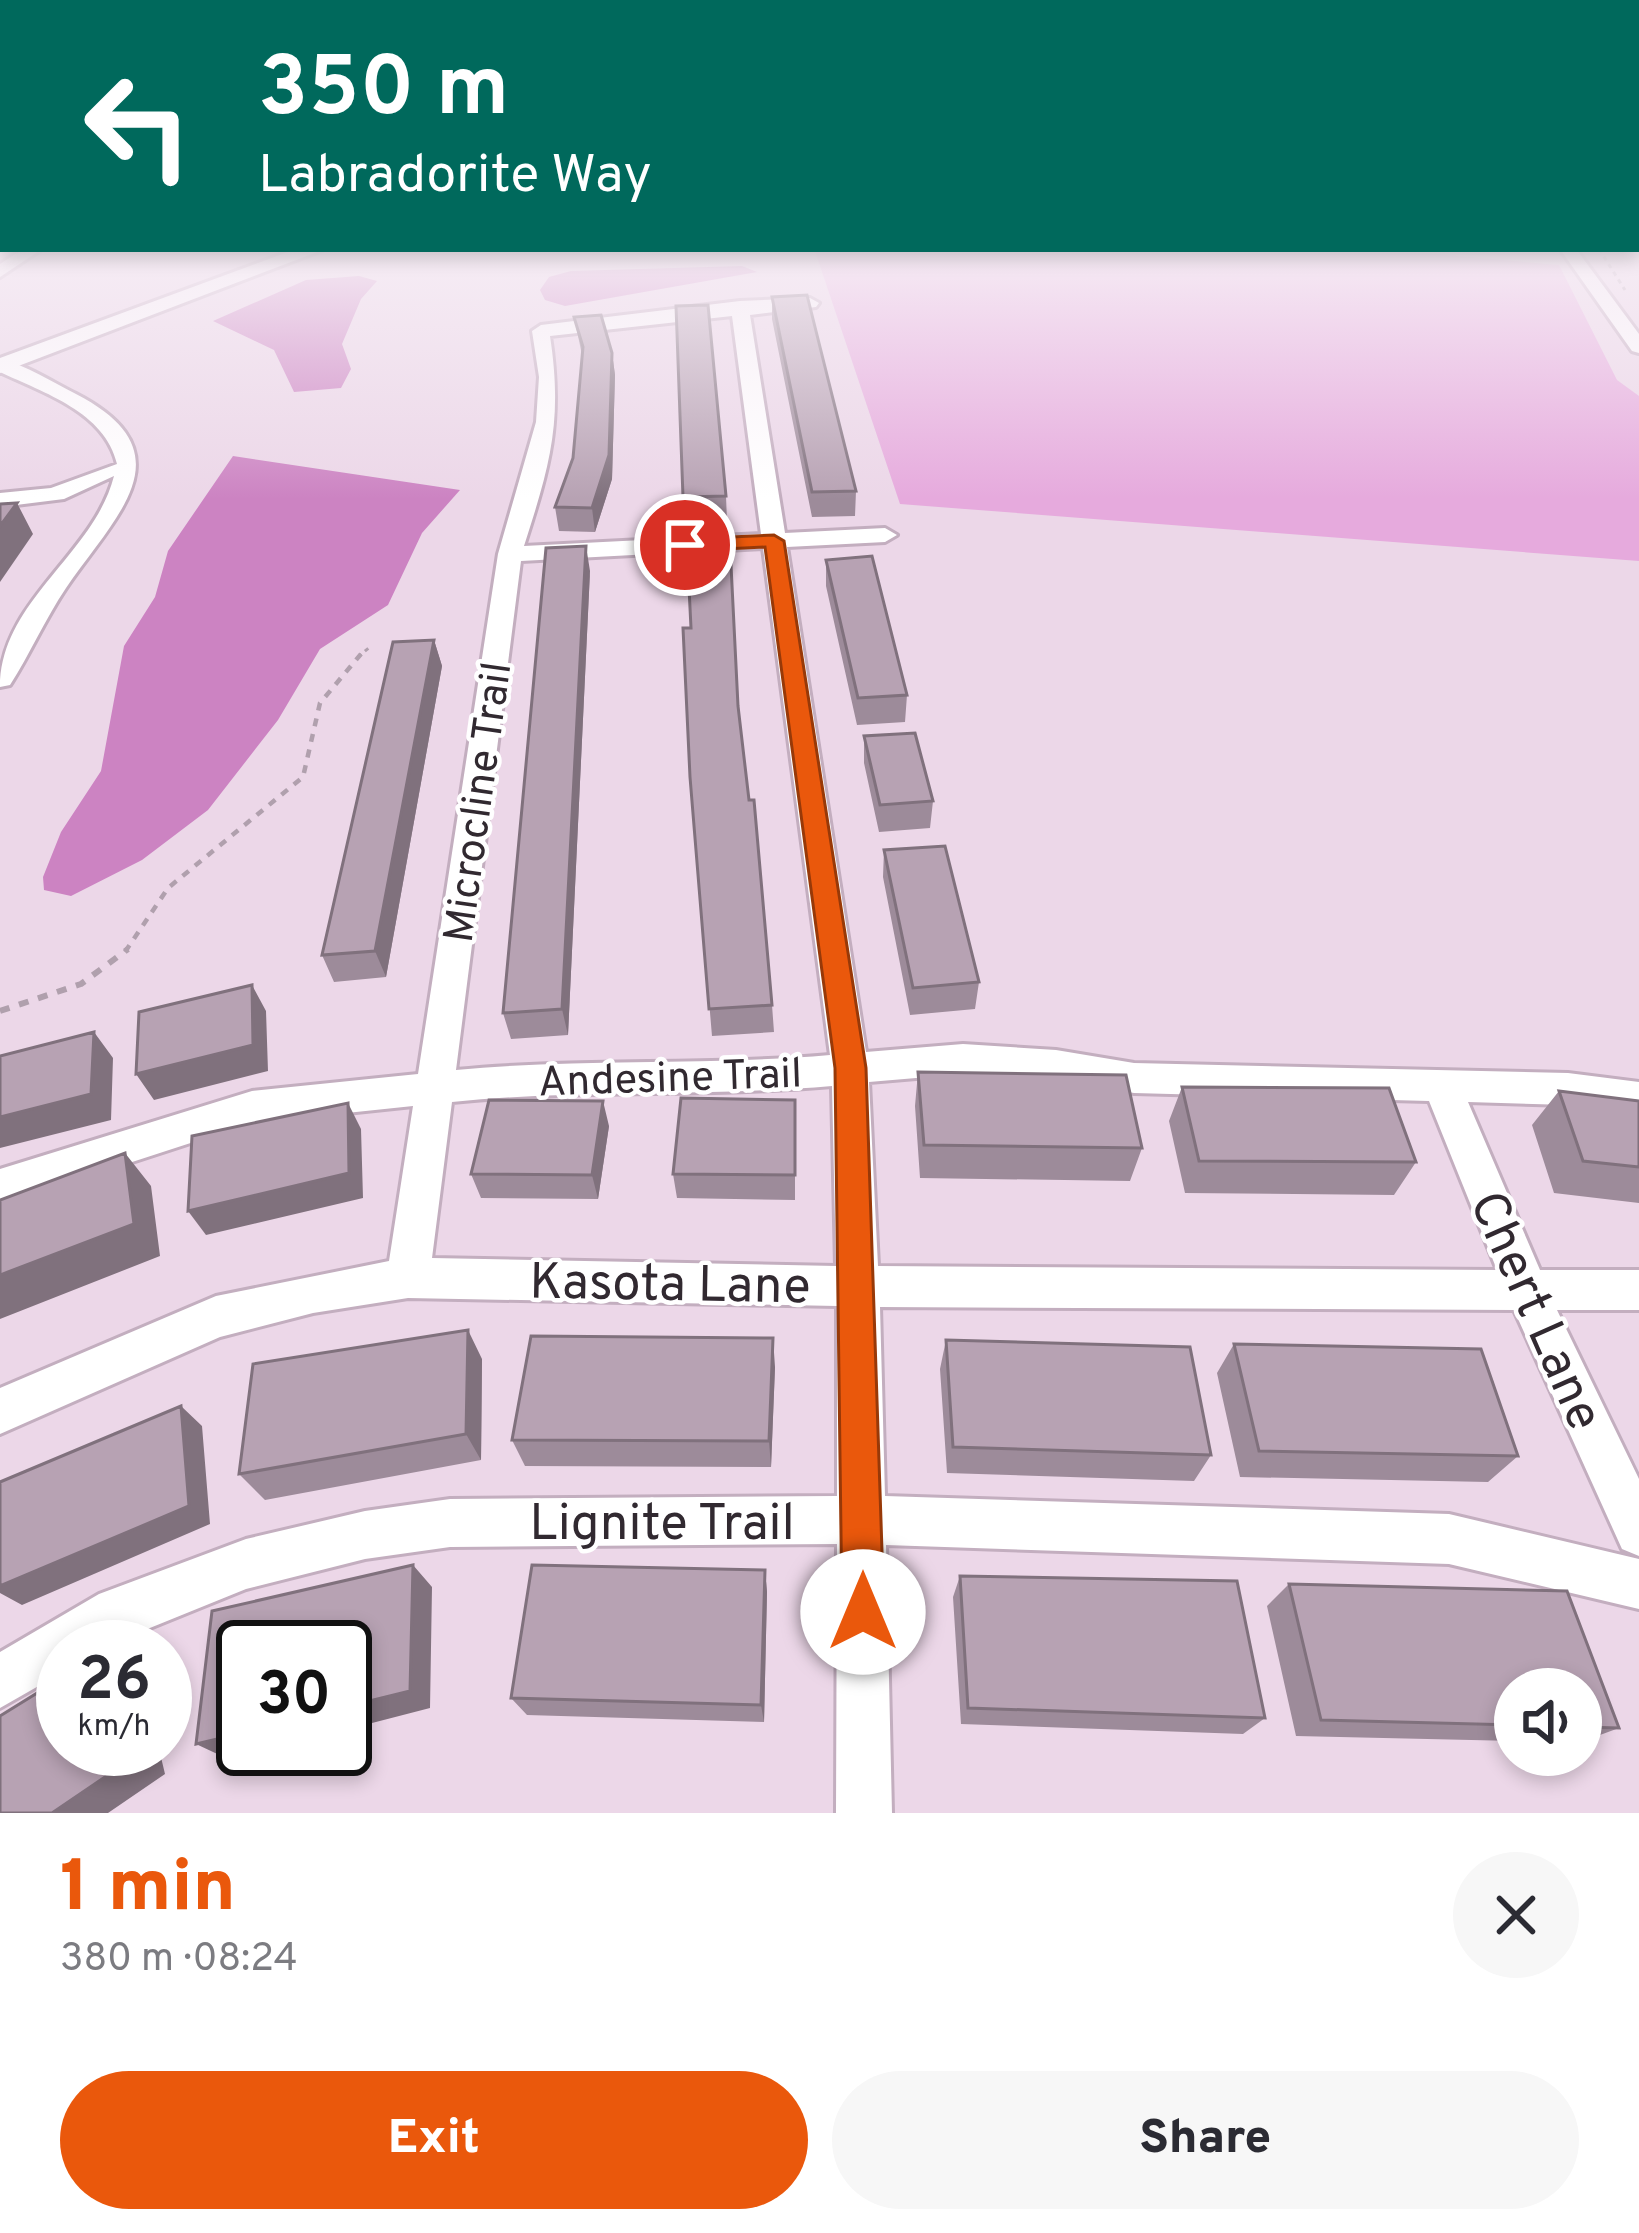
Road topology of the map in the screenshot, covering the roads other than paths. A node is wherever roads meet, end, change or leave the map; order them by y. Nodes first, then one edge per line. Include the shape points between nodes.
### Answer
1 (97, 330) edge
2 (552, 330) edge
3 (743, 330) edge
4 (1, 365) edge
5 (0, 385) edge
6 (107, 471) junction
7 (56, 494) junction
8 (0, 500) edge
9 (95, 506) junction
10 (885, 535) dead end
11 (774, 541) junction
12 (510, 554) junction
13 (69, 567) junction
14 (0, 679) edge
15 (850, 1068) junction
16 (1442, 1086) junction
17 (436, 1087) junction
18 (1639, 1098) edge
19 (0, 1187) edge
20 (408, 1278) junction
21 (858, 1285) junction
22 (1525, 1286) junction
23 (1639, 1290) edge
24 (4, 1414) edge
25 (863, 1520) junction
26 (1639, 1532) edge
27 (1639, 1584) edge
28 (0, 1682) edge
29 (864, 1813) edge

1 - 4 main road
2 - 12 street, Microcline Trail via 541,331 550,374 535,476
3 - 11 street
4 - 13 street via 78,402 124,446 129,475 122,500
5 - 6 street via 85,428 100,444
6 - 7 street
6 - 9 street
7 - 8 street
7 - 9 street
9 - 13 street
10 - 11 street
11 - 12 street
11 - 15 street
12 - 17 street, Microcline Trail
13 - 14 street
15 - 16 street, Andesine Trail via 963,1059 1134,1078
15 - 17 street, Andesine Trail via 722,1080 533,1078
15 - 21 street
16 - 18 street, Andesine Trail
16 - 22 street, Chert Lane
17 - 19 street, Andesine Trail via 252,1107
17 - 20 street, Microcline Trail
20 - 21 street, Kasota Lane
20 - 24 street, Kasota Lane via 216,1318 155,1339
21 - 22 street, Kasota Lane
21 - 25 street
22 - 23 street, Kasota Lane
22 - 26 street, Chert Lane
25 - 27 street, Lignite Trail via 1449,1539
25 - 28 street, Lignite Trail via 450,1522 364,1535 246,1564 99,1620
25 - 29 street

